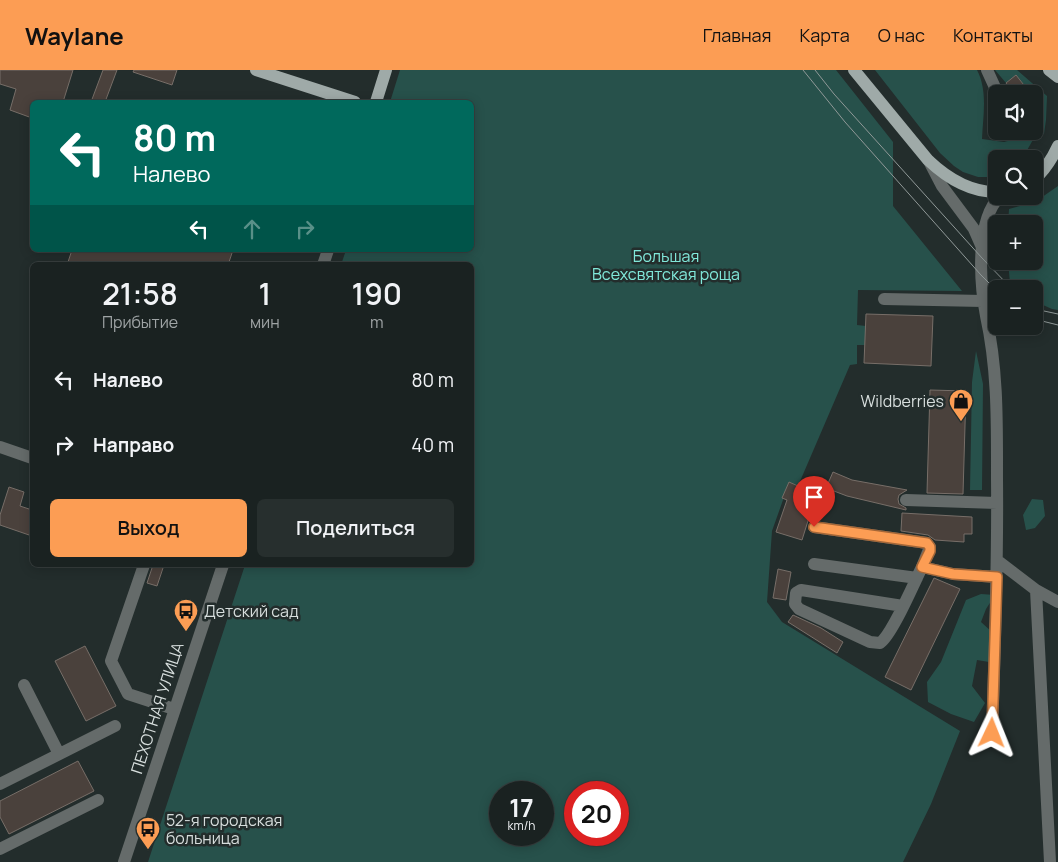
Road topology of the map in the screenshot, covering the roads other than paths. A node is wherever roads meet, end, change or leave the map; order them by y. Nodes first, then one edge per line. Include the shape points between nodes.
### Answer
1 (256, 70) edge
2 (386, 70) edge
3 (854, 70) edge
4 (987, 70) edge
5 (1049, 70) edge
6 (279, 74) edge
7 (1058, 77) edge
8 (994, 85) edge
9 (350, 100) edge
10 (377, 100) edge
11 (1058, 146) edge
12 (928, 160) junction
13 (1043, 171) edge
14 (988, 192) edge
15 (992, 205) edge
16 (982, 248) junction
17 (884, 299) dead end
18 (983, 300) junction
19 (0, 447) edge
20 (30, 457) edge
21 (906, 500) dead end
22 (997, 503) junction
23 (814, 527) dead end
24 (998, 561) junction
25 (814, 564) dead end
26 (143, 567) edge
27 (222, 567) edge
28 (919, 572) junction
29 (997, 577) junction
30 (1036, 590) junction
31 (1058, 602) edge
32 (903, 606) junction
33 (24, 685) dead end
34 (174, 709) junction
35 (115, 726) dead end
36 (992, 733) dead end
37 (59, 754) junction
38 (0, 784) edge
39 (98, 800) dead end
40 (0, 849) edge
41 (124, 862) edge
42 (1050, 862) edge

1 - 6 main road
2 - 10 main road
3 - 12 main road
4 - 8 street
5 - 7 main road
6 - 9 main road
11 - 13 main road
12 - 14 main road via 954,181
12 - 16 street via 942,186 979,237
15 - 16 street
16 - 18 street
17 - 18 street
18 - 22 street via 997,392
19 - 20 street
21 - 22 street
22 - 24 street
23 - 28 street via 927,543 930,551
24 - 29 street
24 - 30 street
25 - 28 street
26 - 34 street via 111,662 128,694
27 - 34 street, ПЕХОТНАЯ УЛИЦА
28 - 29 street
28 - 32 street
29 - 36 street
30 - 31 street
30 - 42 street
32 - 32 street via 886,640 876,643 799,609 794,601 796,593 801,590
33 - 37 street
34 - 41 street, ПЕХОТНАЯ УЛИЦА
35 - 37 street
37 - 38 street
39 - 40 street

